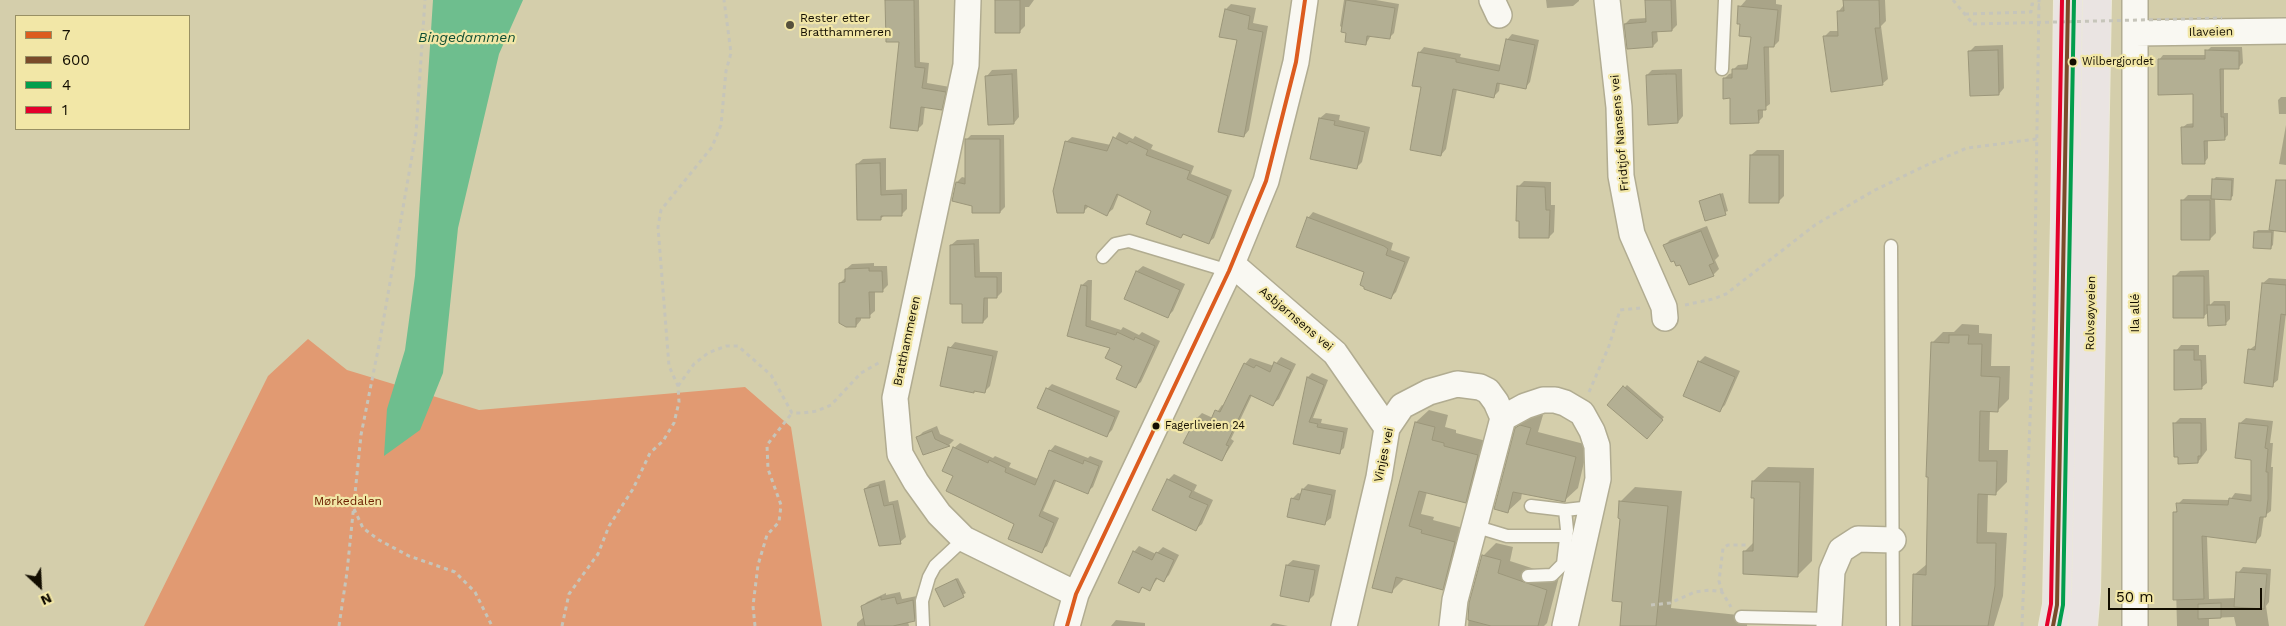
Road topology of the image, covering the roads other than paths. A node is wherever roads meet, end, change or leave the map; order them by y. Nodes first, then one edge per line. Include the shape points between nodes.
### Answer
1 (968, 0) edge
2 (1305, 0) edge
3 (1607, 0) edge
4 (1725, 0) edge
5 (2068, 0) edge
6 (2097, 0) edge
7 (2135, 0) edge
8 (2286, 31) edge
9 (2135, 33) junction
10 (1722, 69) dead end
11 (1891, 246) dead end
12 (1103, 257) dead end
13 (1230, 268) junction
14 (1664, 313) road end
15 (1503, 418) junction
16 (1387, 428) junction
17 (1531, 506) dead end
18 (1592, 507) junction
19 (1565, 510) junction
20 (1474, 526) junction
21 (1567, 536) junction
22 (964, 539) junction
23 (1893, 540) junction
24 (1528, 576) dead end
25 (1076, 594) junction
26 (1741, 618) road end
27 (1829, 622) edge
28 (1563, 623) edge
29 (923, 626) edge
30 (1067, 626) edge
31 (1344, 626) edge
32 (1452, 626) edge
33 (1893, 626) edge
34 (2053, 626) edge
35 (2083, 626) edge
36 (2135, 626) edge

1 - 22 street, Bratthammeren via 966,65 895,398 900,454 939,514
2 - 13 street via 1296,62 1266,181
3 - 14 street, Fridtjof Nansens vei via 1619,107 1621,176 1632,234
4 - 10 lane
5 - 34 main road via 2057,605
6 - 35 main road, Rolvsøyveien
7 - 9 street, Ila allé
8 - 9 street, Ilaveien
9 - 36 street, Ila allé
11 - 23 lane
12 - 13 lane via 1115,244 1129,241
13 - 16 street, Asbjørnsens vei via 1335,353
13 - 25 street
15 - 16 street, Vinjes vei via 1488,391 1480,386 1457,384 1443,386 1402,406
15 - 18 street via 1543,400 1565,403 1582,413 1592,431 1598,461
15 - 20 street
16 - 31 street, Vinjes vei via 1379,477
17 - 19 lane
18 - 19 lane
18 - 28 street
19 - 21 lane
20 - 21 lane via 1507,536
20 - 32 street via 1455,600
21 - 24 lane via 1560,569 1552,575
22 - 25 street, Bratthammeren
22 - 29 lane via 929,577 922,601
23 - 27 street via 1858,539 1841,550 1832,571
23 - 33 lane
25 - 30 street
26 - 27 lane

